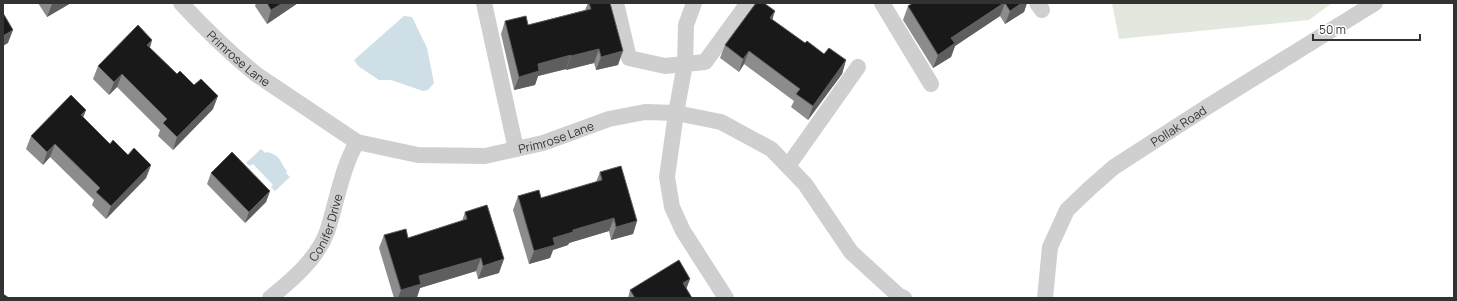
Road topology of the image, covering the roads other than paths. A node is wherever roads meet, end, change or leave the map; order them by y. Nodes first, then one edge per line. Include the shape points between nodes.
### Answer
1 (181, 3) edge
2 (484, 3) edge
3 (616, 3) edge
4 (694, 3) edge
5 (748, 3) edge
6 (882, 3) edge
7 (1375, 3) edge
8 (685, 64) junction
9 (858, 67) dead end
10 (931, 84) dead end
11 (676, 114) junction
12 (357, 142) junction
13 (516, 149) junction
14 (788, 166) junction
15 (276, 296) edge
16 (726, 298) edge
17 (904, 298) edge
18 (1045, 298) edge

1 - 12 street, Primrose Lane via 243,64
2 - 13 street
3 - 8 street via 629,58 665,66
4 - 8 street via 686,25
5 - 8 street via 705,62
6 - 10 street
7 - 18 street, Pollak Road via 1114,167 1090,188 1067,210 1050,247
8 - 11 street
9 - 14 street
11 - 13 street, Primrose Lane via 645,112 609,119 543,143
11 - 14 street, Primrose Lane via 721,122 771,150
11 - 16 street via 667,177 672,207 683,231
12 - 13 street, Primrose Lane via 418,155 485,156
12 - 15 street, Conifer Drive via 349,156 326,233 310,261
14 - 17 street, Primrose Lane via 805,184 851,252

